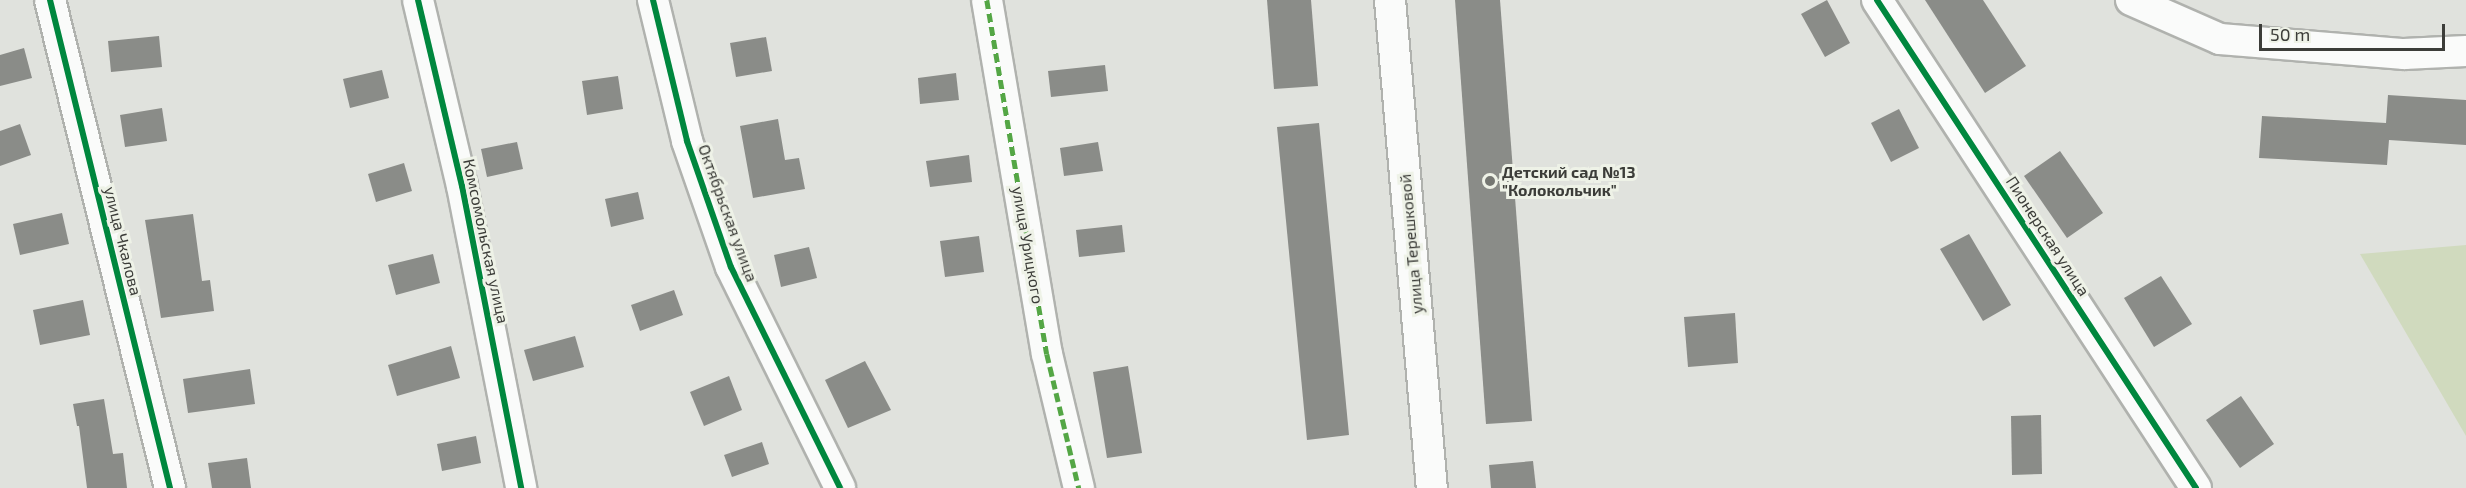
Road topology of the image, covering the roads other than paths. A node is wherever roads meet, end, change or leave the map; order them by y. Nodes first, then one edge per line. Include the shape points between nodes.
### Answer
1 (50, 0) edge
2 (418, 0) edge
3 (653, 0) edge
4 (987, 0) edge
5 (1390, 0) edge
6 (1877, 0) edge
7 (2131, 0) edge
8 (2466, 51) edge
9 (2191, 486) edge
10 (170, 488) edge
11 (522, 488) edge
12 (840, 488) edge
13 (1079, 488) edge
14 (1432, 488) edge

1 - 10 street, улица Чкалова
2 - 11 street, Комсомольская улица via 462,186
3 - 12 street, Октябрьская улица via 687,141 731,267
4 - 13 street, улица Урицкого via 1047,354
5 - 14 street, улица Терешковой
6 - 9 street, Пионерская улица
7 - 8 street via 2220,39 2404,54

